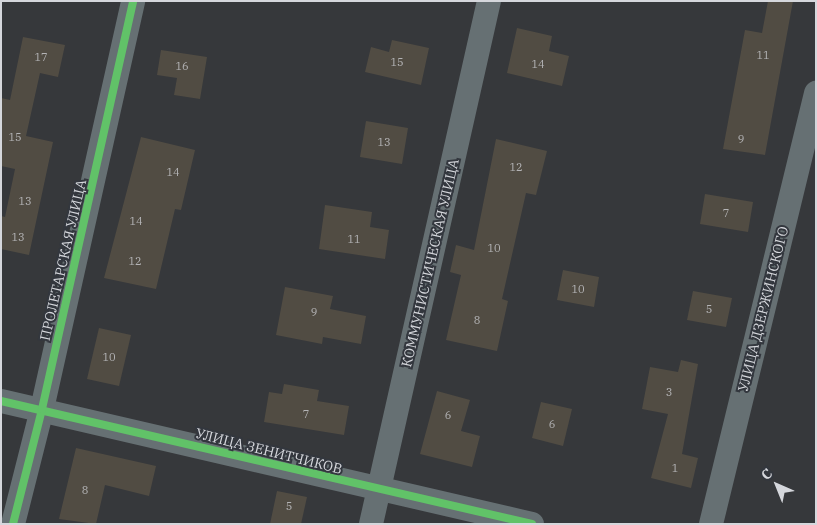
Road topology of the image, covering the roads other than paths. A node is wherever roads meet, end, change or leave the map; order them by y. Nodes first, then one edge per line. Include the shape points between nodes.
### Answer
1 (133, 1) edge
2 (489, 1) edge
3 (816, 93) edge
4 (1, 401) edge
5 (42, 410) junction
6 (379, 490) junction
7 (13, 524) edge
8 (371, 524) edge
9 (532, 524) edge
10 (711, 524) edge

1 - 5 street, ПРОЛЕТАРСКАЯ УЛИЦА
2 - 6 street, КОММУНИСТИЧЕСКАЯ УЛИЦА
3 - 10 street, УЛИЦА ДЗЕРЖИНСКОГО
4 - 5 street, УЛИЦА ЗЕНИТЧИКОВ
5 - 6 street, УЛИЦА ЗЕНИТЧИКОВ
5 - 7 street, ПРОЛЕТАРСКАЯ УЛИЦА
6 - 8 street, КОММУНИСТИЧЕСКАЯ УЛИЦА
6 - 9 street, УЛИЦА ЗЕНИТЧИКОВ

